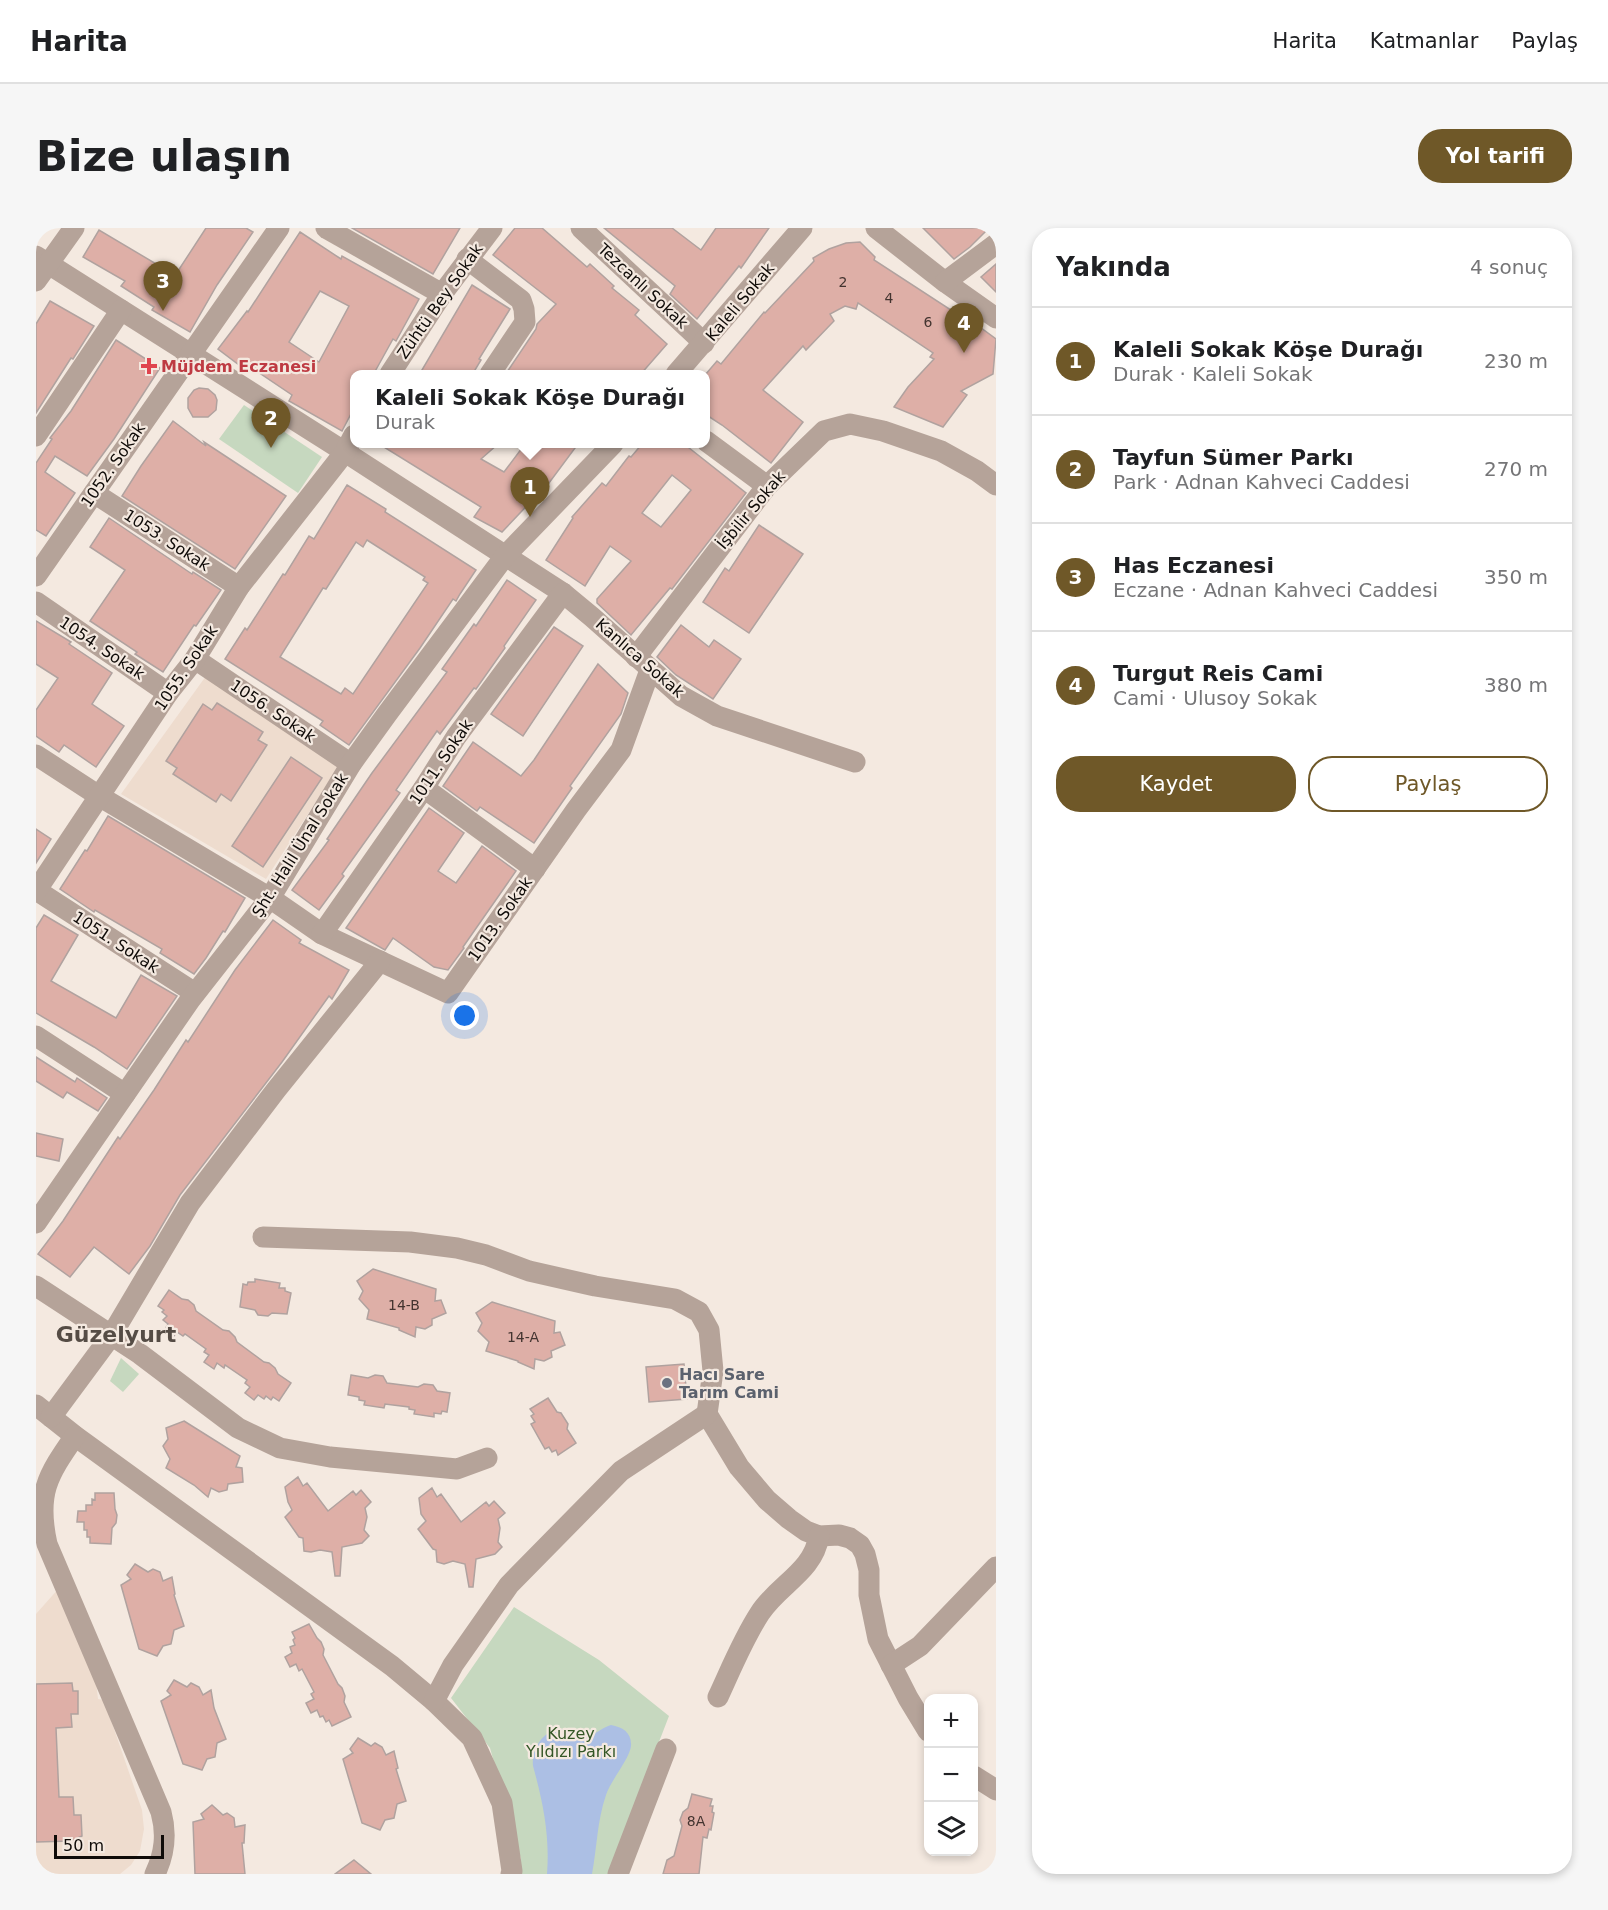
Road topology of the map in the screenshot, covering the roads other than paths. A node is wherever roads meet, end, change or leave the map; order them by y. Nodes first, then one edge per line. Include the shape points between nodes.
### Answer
1 (74, 228) edge
2 (279, 228) edge
3 (326, 228) edge
4 (581, 228) edge
5 (802, 228) edge
6 (876, 228) edge
7 (483, 230) edge
8 (996, 244) edge
9 (467, 259) junction
10 (40, 267) edge
11 (945, 282) junction
12 (442, 294) junction
13 (121, 310) junction
14 (996, 318) edge
15 (704, 343) junction
16 (191, 354) junction
17 (393, 370) edge
18 (493, 370) edge
19 (680, 370) edge
20 (36, 436) edge
21 (350, 443) edge
22 (710, 445) edge
23 (357, 448) edge
24 (608, 448) edge
25 (996, 485) edge
26 (767, 486) junction
27 (94, 492) junction
28 (43, 550) edge
29 (505, 556) junction
30 (36, 576) edge
31 (239, 587) junction
32 (563, 593) junction
33 (36, 602) edge
34 (195, 659) junction
35 (643, 663) junction
36 (168, 693) junction
37 (36, 755) edge
38 (855, 762) dead end
39 (351, 764) junction
40 (424, 788) junction
41 (99, 796) junction
42 (535, 869) junction
43 (36, 891) edge
44 (270, 898) junction
45 (322, 934) junction
46 (380, 961) junction
47 (195, 993) junction
48 (36, 1036) edge
49 (125, 1094) junction
50 (36, 1223) edge
51 (263, 1237) dead end
52 (36, 1286) edge
53 (111, 1336) junction
54 (43, 1411) edge
55 (707, 1414) junction
56 (75, 1436) junction
57 (487, 1458) dead end
58 (819, 1536) junction
59 (996, 1567) edge
60 (891, 1665) junction
61 (718, 1697) dead end
62 (434, 1701) junction
63 (924, 1724) edge
64 (666, 1749) dead end
65 (978, 1779) edge
66 (996, 1790) edge
67 (155, 1874) edge
68 (511, 1874) edge
69 (618, 1874) edge

1 - 10 street
2 - 16 street, 1052. Sokak
3 - 12 street
4 - 15 street, Tezcanlı Sokak
5 - 15 street, Kaleli Sokak
6 - 11 street
7 - 9 street, Zühtü Bey Sokak
8 - 11 street
9 - 12 street, Zühtü Bey Sokak
9 - 18 street via 521,300 524,309 525,322
10 - 13 street, Kanlıca Sokak
11 - 14 street
12 - 17 street, Zühtü Bey Sokak
13 - 16 street, Kanlıca Sokak
13 - 20 street
15 - 19 street, Kaleli Sokak
16 - 21 street, Kanlıca Sokak
16 - 27 street, 1052. Sokak
21 - 31 street, 1055. Sokak
22 - 26 street
23 - 29 street, Kanlıca Sokak
24 - 29 street
25 - 26 street, İşbilir Sokak via 941,451 850,424 824,431
26 - 35 street, İşbilir Sokak
27 - 28 street, 1052. Sokak
27 - 31 street, 1053. Sokak
28 - 30 street, 1052. Sokak
29 - 32 street, Kanlıca Sokak
29 - 39 street, Şht. Halil Ünal Sokak
31 - 34 street, 1055. Sokak
32 - 35 street, Kanlıca Sokak
32 - 40 street, 1011. Sokak via 456,737
33 - 36 street, 1054. Sokak
34 - 36 street, 1055. Sokak
34 - 39 street, 1056. Sokak
35 - 38 street, Kanlıca Sokak via 681,696 717,716
35 - 42 street, 1013. Sokak via 621,750
36 - 41 street, 1055. Sokak
37 - 41 street, 1013. Sokak
39 - 44 street, Şht. Halil Ünal Sokak
40 - 42 street
40 - 45 street, 1011. Sokak
41 - 43 street, 1055. Sokak
41 - 44 street, 1013. Sokak
42 - 46 street, 1013. Sokak via 448,993
43 - 47 street, 1051. Sokak
44 - 45 street, 1013. Sokak
44 - 47 street, Şht. Halil Ünal Sokak
45 - 46 street, 1013. Sokak
46 - 53 street via 190,1203
47 - 49 street, Şht. Halil Ünal Sokak
48 - 49 street
49 - 50 street, Şht. Halil Ünal Sokak
51 - 55 street via 410,1242 457,1248 529,1271 675,1299 699,1312 710,1330 713,1371
52 - 53 street
53 - 54 street
53 - 57 street via 238,1428 280,1449 457,1469
54 - 56 street
55 - 58 street via 739,1467 767,1500 806,1531
55 - 62 street via 621,1471 510,1585 453,1665
56 - 62 street via 392,1666
56 - 67 street via 44,1488 42,1524 47,1544 161,1812 165,1825 164,1852
58 - 60 street via 839,1535 860,1545 869,1570 869,1595 878,1639
58 - 61 street via 810,1562 761,1611
59 - 60 street via 920,1646
60 - 63 street
62 - 68 street via 472,1738 502,1803
64 - 69 street
65 - 66 street

